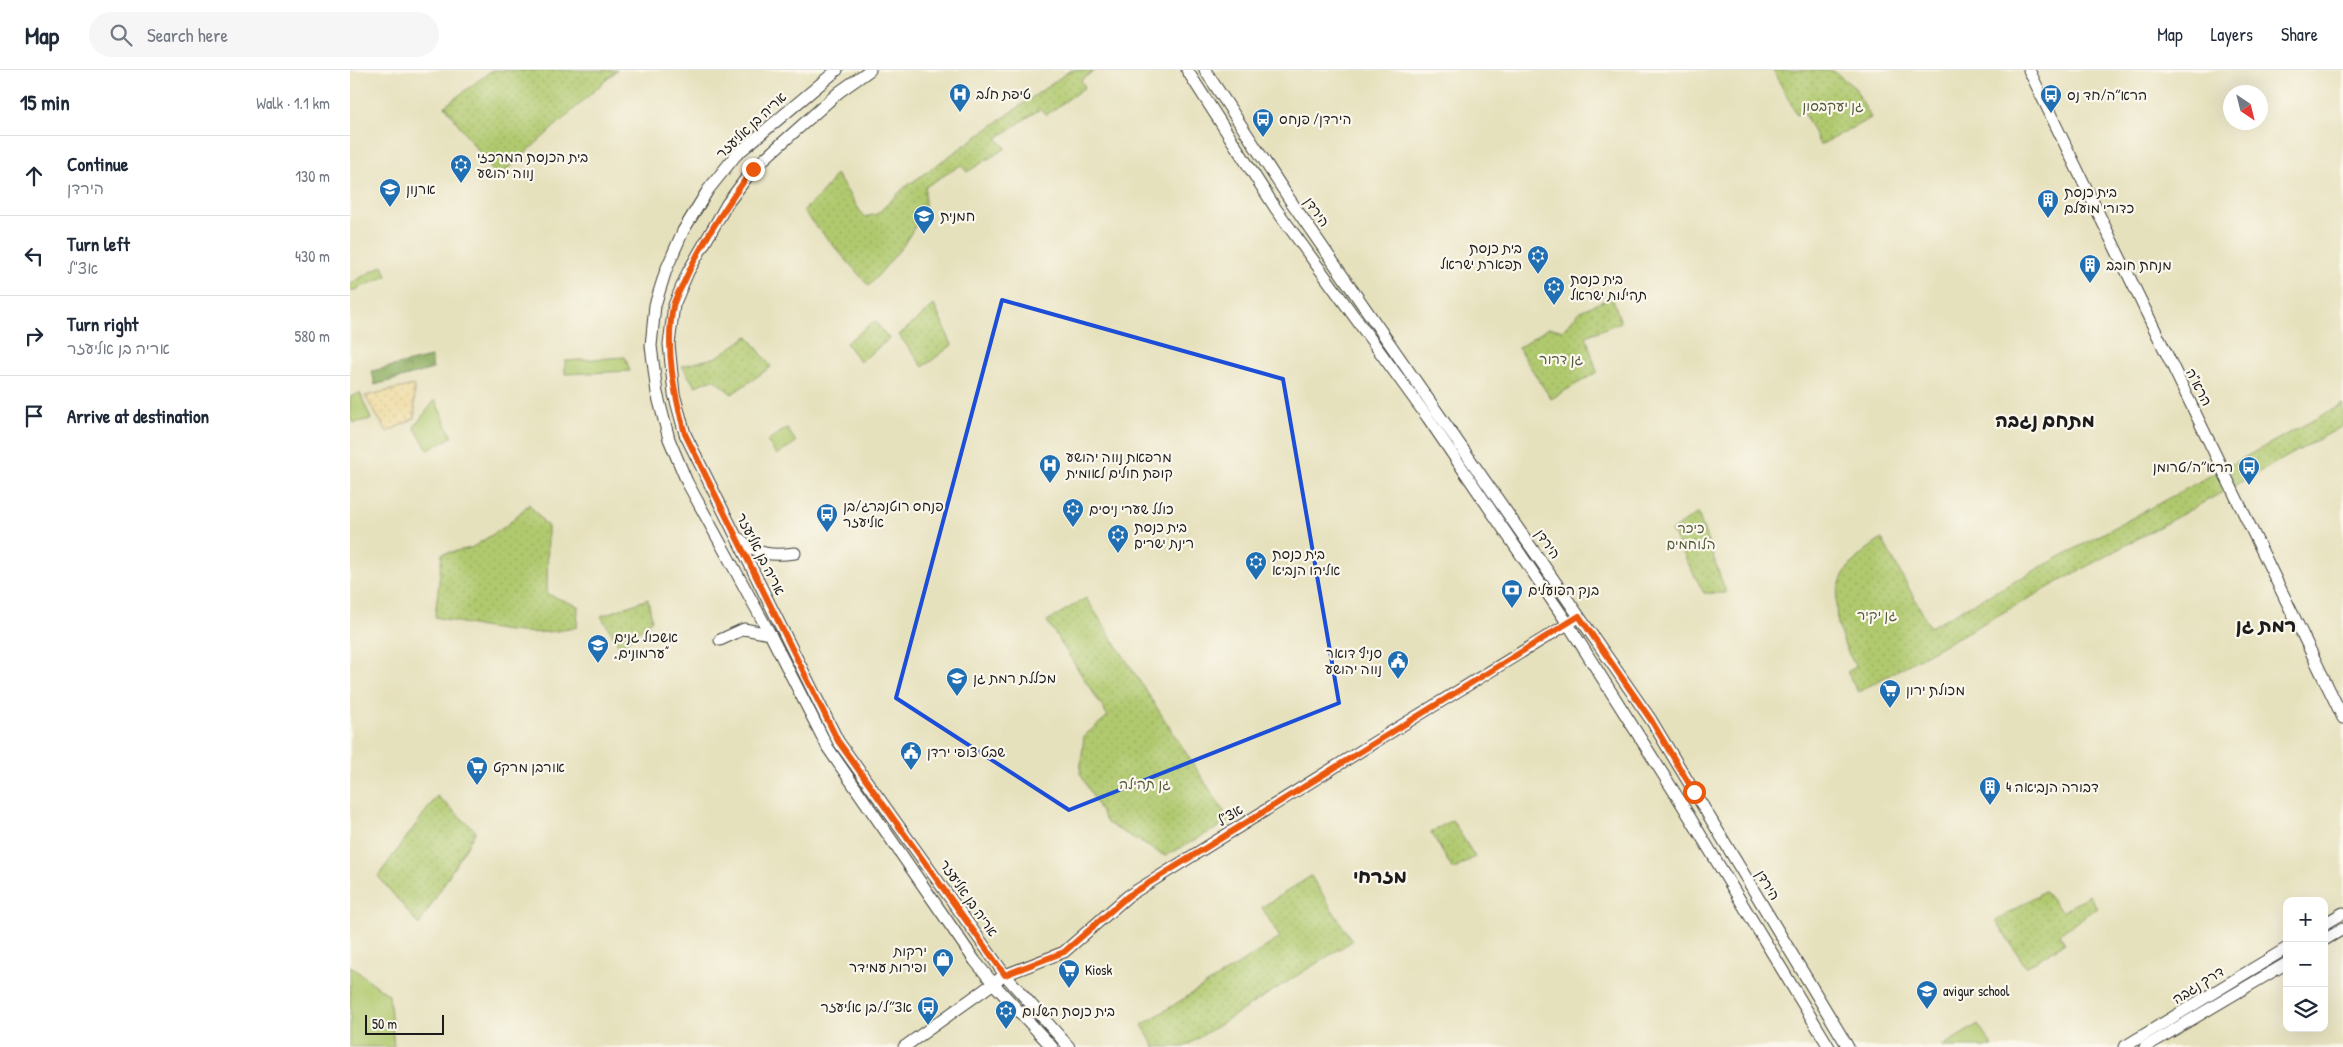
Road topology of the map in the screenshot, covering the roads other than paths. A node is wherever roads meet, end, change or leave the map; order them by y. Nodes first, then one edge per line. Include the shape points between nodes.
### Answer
1 (837, 70) edge
2 (870, 70) edge
3 (1187, 70) edge
4 (1205, 70) edge
5 (2029, 70) edge
6 (732, 531) junction
7 (795, 553) dead end
8 (1579, 616) junction
9 (1568, 624) junction
10 (770, 634) junction
11 (720, 640) dead end
12 (2343, 718) edge
13 (2343, 912) edge
14 (2328, 921) edge
15 (2343, 928) edge
16 (2328, 937) edge
17 (2283, 950) edge
18 (2283, 965) edge
19 (1005, 975) junction
20 (993, 984) junction
21 (904, 1047) edge
22 (1052, 1047) edge
23 (1069, 1047) edge
24 (1829, 1047) edge
25 (1848, 1047) edge
26 (2124, 1047) edge
27 (2145, 1047) edge

1 - 10 street, אריה בן אליעזר via 736,155 708,190 682,231 666,270 655,305 650,346 657,393 669,439 687,482
2 - 6 street, אריה בן אליעזר via 839,92 753,169 703,243 674,305 670,344 674,394 685,434
3 - 9 street, הירדן via 1276,209 1428,418
4 - 8 street, הירדן via 1290,200
5 - 12 street, הרא"ה
6 - 7 street via 750,548 764,554
6 - 19 street, אריה בן אליעזר via 838,741
8 - 9 street, אצ"ל
8 - 25 street, הירדן via 1651,720
9 - 19 street, אצ"ל via 1128,896 1064,952
9 - 24 street, הירדן
10 - 11 street via 744,629
10 - 20 street, אריה בן אליעזר via 828,748
13 - 14 street
15 - 16 street
17 - 26 street, דרך נגבה
18 - 27 street, דרך נגבה
19 - 20 street, אצ"ל
19 - 23 street, אריה בן אליעזר
20 - 21 street, אצ"ל
20 - 22 street, אריה בן אליעזר

